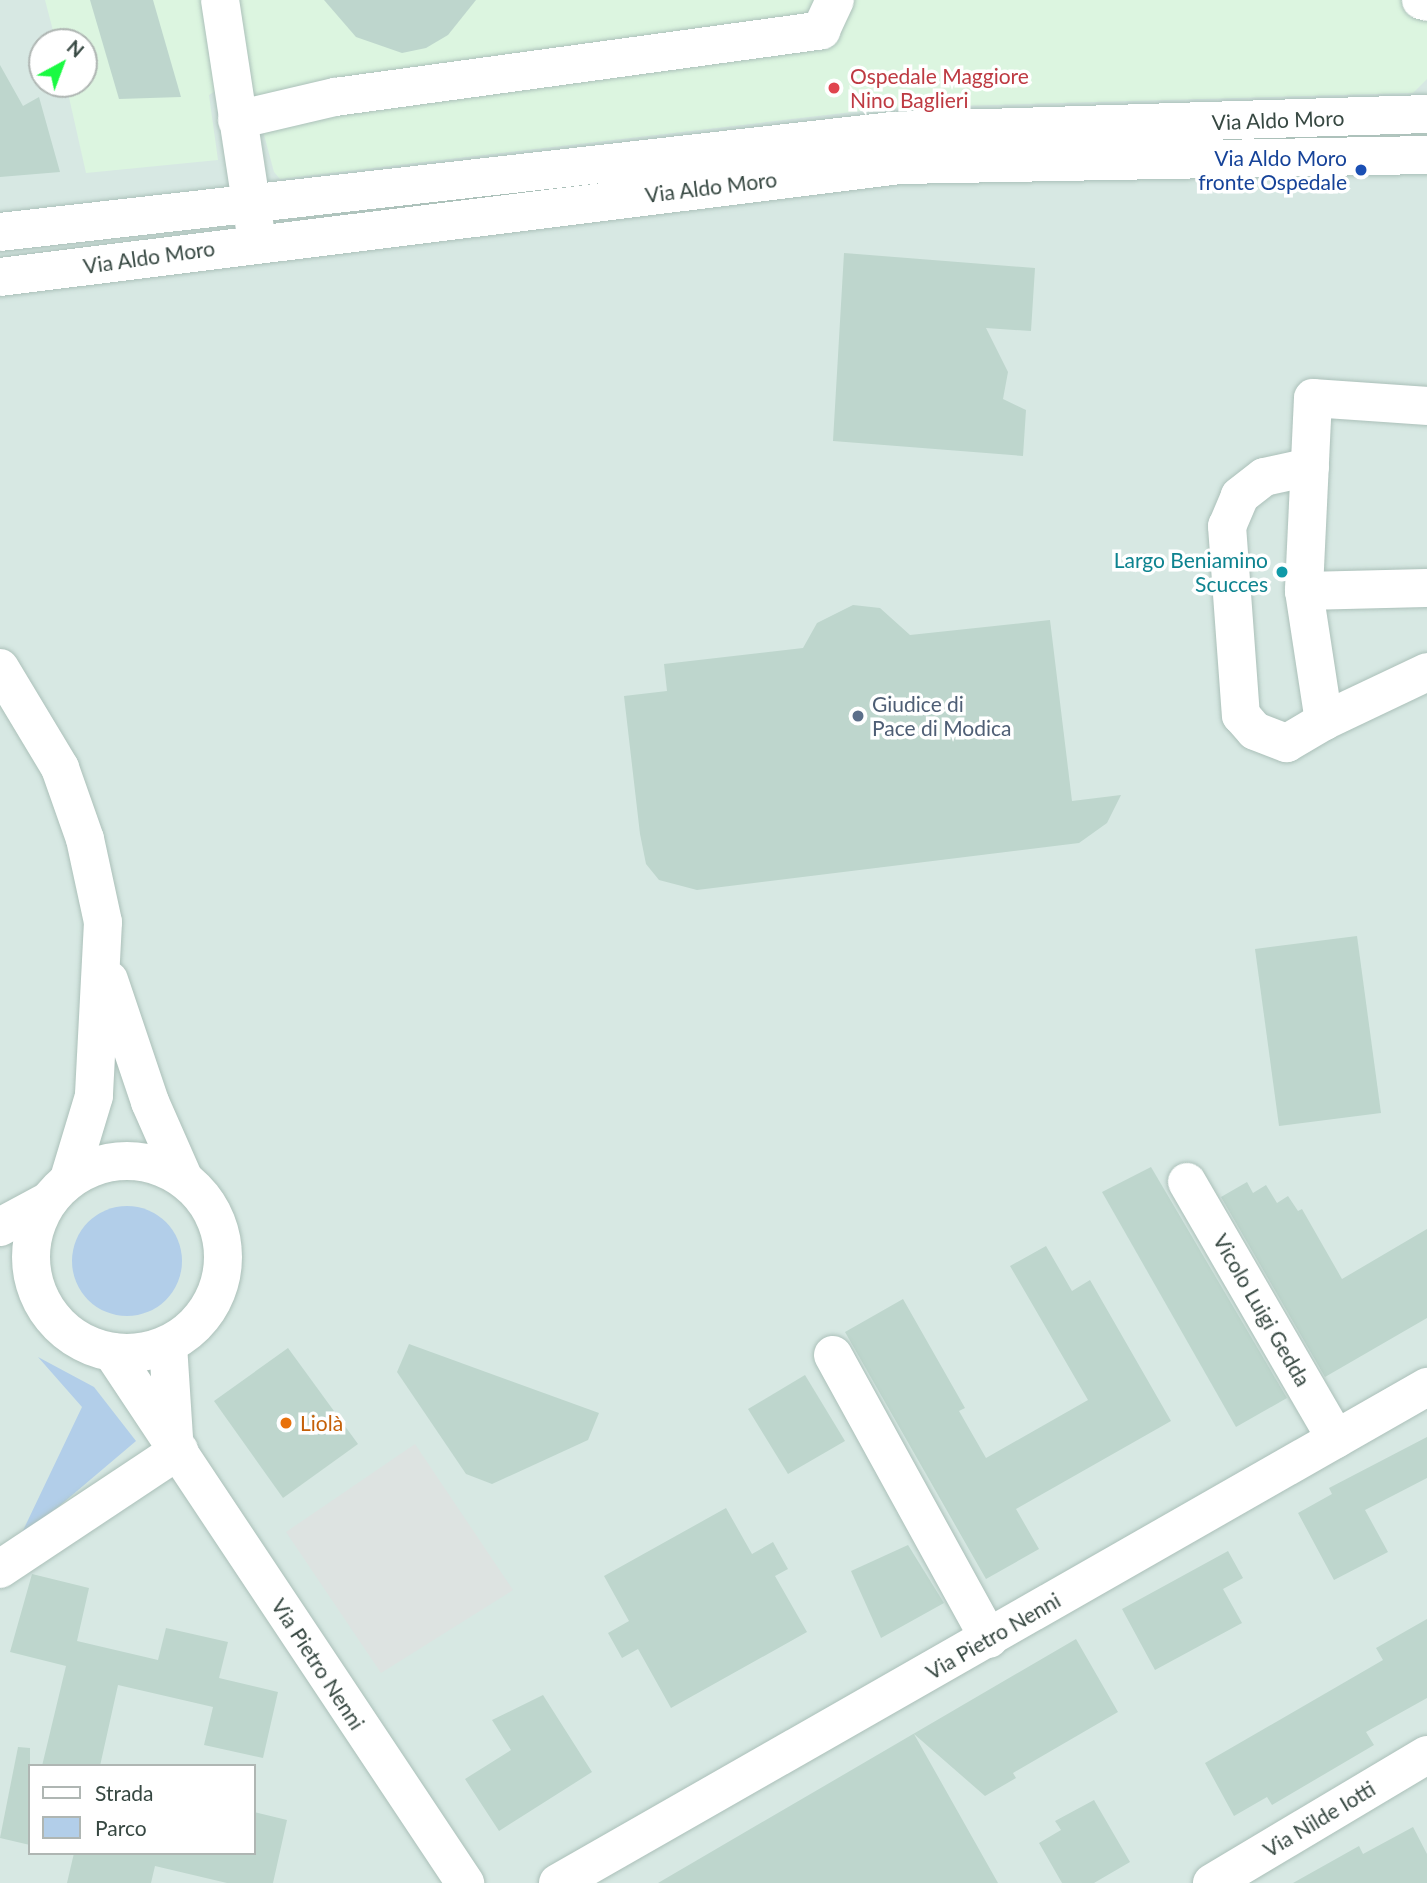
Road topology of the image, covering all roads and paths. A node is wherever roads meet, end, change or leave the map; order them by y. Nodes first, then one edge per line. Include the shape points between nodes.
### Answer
1 (220, 0) edge
2 (244, 0) edge
3 (835, 0) edge
4 (1421, 0) edge
5 (1427, 2) edge
6 (226, 48) junction
7 (1427, 114) edge
8 (237, 120) junction
9 (1427, 155) edge
10 (255, 224) junction
11 (0, 232) edge
12 (0, 277) edge
13 (1427, 406) edge
14 (1310, 467) junction
15 (1427, 587) edge
16 (1304, 591) junction
17 (0, 668) edge
18 (1427, 672) edge
19 (1324, 721) junction
20 (103, 961) junction
21 (184, 1179) junction
22 (1187, 1182) dead end
23 (58, 1190) junction
24 (0, 1227) edge
25 (17, 1275) edge
26 (168, 1345) junction
27 (113, 1352) junction
28 (832, 1355) dead end
29 (1427, 1387) edge
30 (1336, 1439) junction
31 (177, 1446) junction
32 (0, 1569) edge
33 (989, 1639) junction
34 (1427, 1755) edge
35 (1214, 1882) edge
36 (465, 1883) edge
37 (558, 1883) edge

1 - 6 street
2 - 6 street via 244,38
3 - 8 street via 821,30 335,97
4 - 5 street
6 - 8 street
7 - 10 street, Via Aldo Moro via 892,131
8 - 10 street
9 - 10 street, Via Aldo Moro via 901,165
10 - 11 street, Via Aldo Moro
10 - 12 street, Via Aldo Moro
13 - 14 street via 1313,398
14 - 16 street
14 - 19 street via 1264,477 1240,496 1227,526 1241,715 1255,731 1287,743
15 - 16 street
16 - 19 street
17 - 20 street via 60,768 85,839 103,922
18 - 19 street
20 - 21 street via 150,1101
20 - 23 street via 94,1096
21 - 23 street via 157,1165 126,1160 96,1165
21 - 26 street via 205,1199 219,1224 222,1281 192,1330
22 - 30 street, Vicolo Luigi Gedda
23 - 24 street
23 - 25 street via 35,1226
25 - 27 street via 68,1332
26 - 27 street via 141,1353
26 - 31 street
27 - 31 street, Via Pietro Nenni
28 - 33 street
29 - 30 street, Via Pietro Nenni
30 - 33 street, Via Pietro Nenni
31 - 32 street
31 - 36 street, Via Pietro Nenni
33 - 37 street, Via Pietro Nenni
34 - 35 street, Via Nilde Iotti

